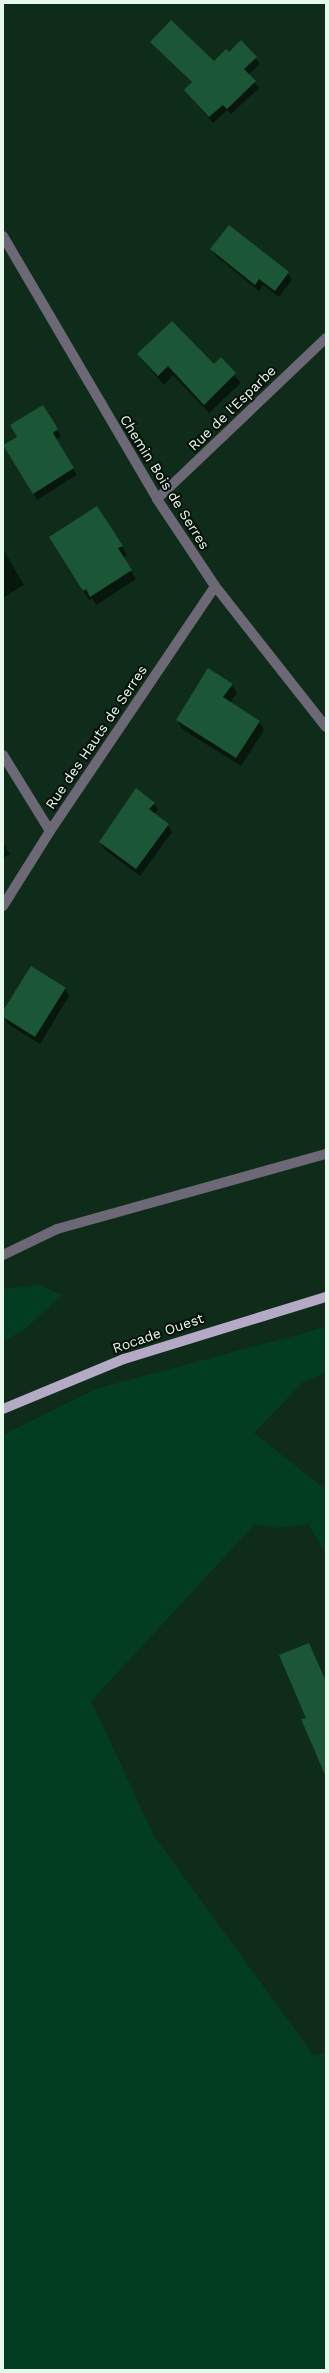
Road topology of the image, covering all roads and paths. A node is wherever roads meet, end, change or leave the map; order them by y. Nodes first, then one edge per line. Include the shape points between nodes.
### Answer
1 (3, 236) edge
2 (326, 338) edge
3 (157, 499) junction
4 (215, 586) junction
5 (326, 727) edge
6 (3, 755) edge
7 (50, 831) junction
8 (3, 906) edge
9 (326, 1154) edge
10 (3, 1255) edge
11 (326, 1297) edge
12 (3, 1409) edge

1 - 3 street, Chemin Bois de Serres
2 - 3 street, Rue de l'Esparbe
3 - 4 street, Chemin Bois de Serres
4 - 5 street, Chemin Bois de Serres
4 - 7 street, Rue des Hauts de Serres
6 - 7 street
7 - 8 street, Rue des Hauts de Serres
9 - 10 street via 57,1229
11 - 12 main road, Rocade Ouest via 124,1359

